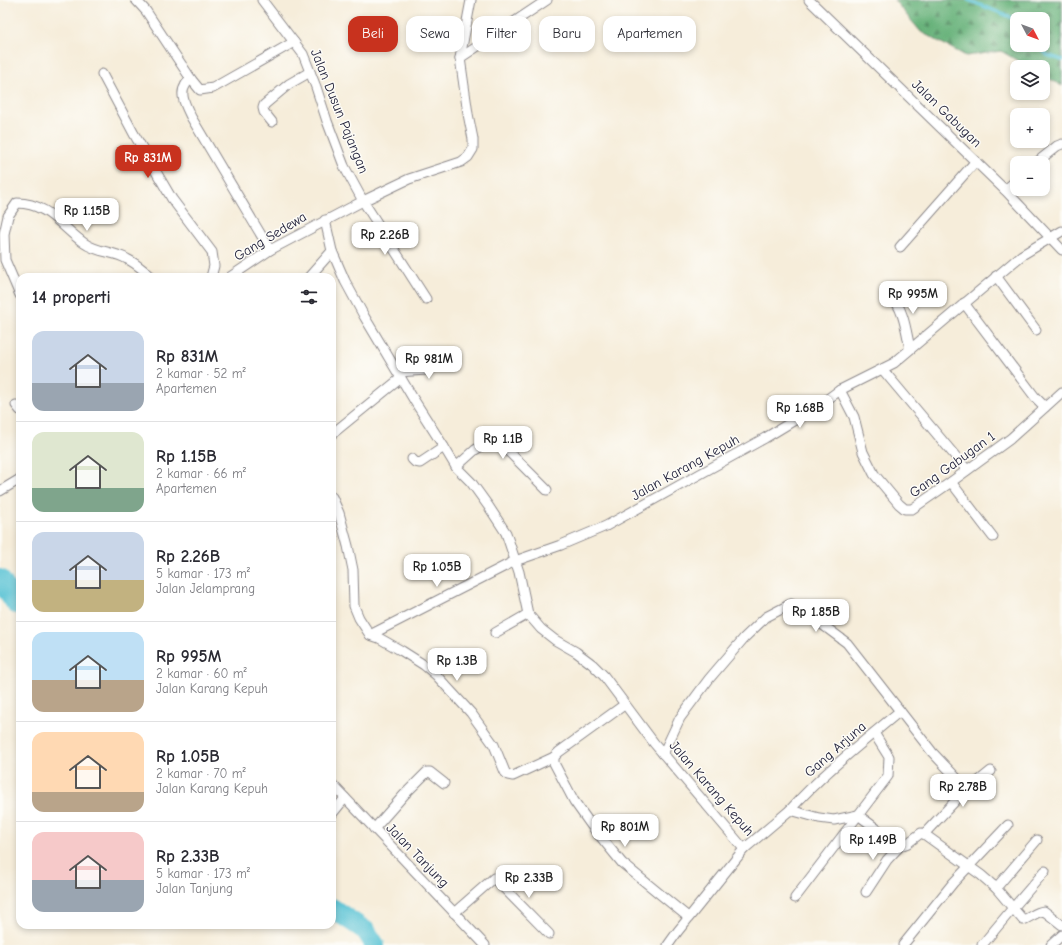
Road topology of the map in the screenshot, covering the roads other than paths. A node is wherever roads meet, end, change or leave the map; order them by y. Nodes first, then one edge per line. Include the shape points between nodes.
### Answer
1 (136, 0) edge
2 (262, 0) edge
3 (471, 0) edge
4 (547, 0) edge
5 (809, 0) edge
6 (294, 42) junction
7 (460, 58) junction
8 (310, 72) junction
9 (102, 74) dead end
10 (191, 79) junction
11 (272, 122) dead end
12 (1062, 144) edge
13 (1044, 156) edge
14 (976, 161) junction
15 (1010, 186) edge
16 (1005, 190) junction
17 (363, 201) junction
18 (325, 220) junction
19 (1062, 231) edge
20 (1051, 237) junction
21 (900, 247) dead end
22 (270, 250) junction
23 (1062, 250) edge
24 (332, 251) junction
25 (147, 273) edge
26 (212, 273) edge
27 (236, 273) edge
28 (313, 273) edge
29 (996, 276) junction
30 (16, 286) edge
31 (890, 294) dead end
32 (426, 299) dead end
33 (964, 303) junction
34 (1036, 330) dead end
35 (910, 349) junction
36 (455, 354) dead end
37 (882, 370) junction
38 (400, 375) junction
39 (840, 390) junction
40 (1062, 392) edge
41 (1045, 407) junction
42 (336, 431) edge
43 (444, 448) junction
44 (412, 459) dead end
45 (456, 467) junction
46 (967, 470) junction
47 (16, 481) edge
48 (951, 482) junction
49 (547, 490) dead end
50 (0, 491) edge
51 (336, 506) edge
52 (993, 537) dead end
53 (515, 561) junction
54 (528, 614) junction
55 (495, 633) dead end
56 (370, 635) junction
57 (624, 705) junction
58 (900, 711) junction
59 (874, 733) junction
60 (663, 754) junction
61 (554, 757) junction
62 (992, 771) dead end
63 (444, 783) dead end
64 (336, 788) edge
65 (968, 790) junction
66 (345, 798) junction
67 (336, 809) edge
68 (790, 810) junction
69 (858, 815) junction
70 (1008, 825) dead end
71 (374, 829) junction
72 (924, 834) junction
73 (1037, 840) dead end
74 (900, 846) junction
75 (744, 849) junction
76 (969, 867) junction
77 (1045, 871) dead end
78 (996, 888) junction
79 (866, 892) dead end
80 (794, 898) dead end
81 (1013, 908) junction
82 (454, 913) junction
83 (688, 917) junction
84 (1062, 925) edge
85 (549, 934) dead end
86 (1062, 935) edge
87 (485, 945) edge
88 (668, 945) edge
89 (903, 945) edge
90 (982, 945) edge
91 (1051, 945) edge

1 - 10 street
2 - 6 street, Jalan Dusun Pajangan
3 - 7 street
4 - 7 street
5 - 14 street, Jalan Gabugan
6 - 8 street, Jalan Dusun Pajangan via 303,54
6 - 10 street via 213,88 200,90
7 - 17 street via 473,140 473,149 468,157 461,162 409,179
8 - 11 street via 289,84 264,105 264,112
8 - 17 street, Jalan Dusun Pajangan via 344,166
9 - 26 street via 172,199 212,252 214,258
10 - 22 street via 184,86 186,106
12 - 13 street
14 - 16 street, Jalan Gabugan
14 - 21 street
15 - 16 street
16 - 20 street, Jalan Gabugan
17 - 18 street
17 - 32 street, Jalan Dusun Pajangan
18 - 22 street, Gang Sedewa
18 - 24 street, Jalan Karang Kepuh
19 - 20 street, Jalan Karang Kepuh
20 - 23 street, Jalan Gabugan
20 - 29 street, Jalan Karang Kepuh via 1022,255
22 - 27 street, Gang Sedewa
24 - 28 street
24 - 38 street, Jalan Karang Kepuh via 364,316
25 - 30 street via 127,258 98,251 84,243 50,214 26,203 17,203 8,216 4,234 5,260
29 - 33 street, Jalan Karang Kepuh
29 - 34 street
31 - 35 street via 902,314
33 - 35 street, Jalan Karang Kepuh
33 - 41 street
35 - 37 street, Jalan Karang Kepuh
36 - 38 street via 446,352 426,370
37 - 39 street, Jalan Karang Kepuh
37 - 46 street
38 - 42 street
38 - 43 street, Jalan Karang Kepuh
39 - 48 street, Gang Gabugan 1 via 854,417 863,452 874,474 905,509 912,509
39 - 53 street, Jalan Karang Kepuh via 765,438 606,526
40 - 41 street, Gang Gabugan 1
41 - 46 street, Gang Gabugan 1 via 1010,439
43 - 44 street via 420,463
43 - 45 street, Jalan Karang Kepuh
45 - 49 street via 490,440 500,443
45 - 53 street, Jalan Karang Kepuh via 471,482 502,527
46 - 48 street, Gang Gabugan 1
47 - 50 street
48 - 52 street
51 - 56 street via 352,564 354,606
53 - 54 street, Jalan Karang Kepuh
53 - 56 street
54 - 55 street
54 - 57 street, Jalan Karang Kepuh via 555,640 592,664 604,676
56 - 61 street via 402,651 436,675 471,713 494,745 508,775 513,776
57 - 60 street, Jalan Karang Kepuh
57 - 61 street
58 - 59 street, Gang Arjuna
58 - 60 street via 847,643 792,604 766,617 744,638 680,718
58 - 65 street via 932,752
59 - 68 street, Gang Arjuna
59 - 69 street via 889,757 888,776
60 - 75 street, Jalan Karang Kepuh
61 - 83 street via 554,763 574,801 591,825 622,862
62 - 65 street
63 - 71 street via 427,772
64 - 66 street, Jalan Tanjung
65 - 72 street
66 - 67 street
66 - 71 street, Jalan Tanjung
68 - 69 street via 834,820
68 - 75 street, Jalan Karang Kepuh
69 - 74 street
69 - 80 street
70 - 76 street
71 - 82 street, Jalan Tanjung
72 - 74 street via 921,833
72 - 76 street
73 - 78 street
74 - 79 street via 887,860
75 - 83 street
76 - 78 street
76 - 89 street
77 - 81 street
78 - 81 street
81 - 84 street via 1023,920 1038,911 1044,911
81 - 90 street
82 - 85 street via 494,878
82 - 87 street, Jalan Tanjung
83 - 88 street
86 - 91 street

